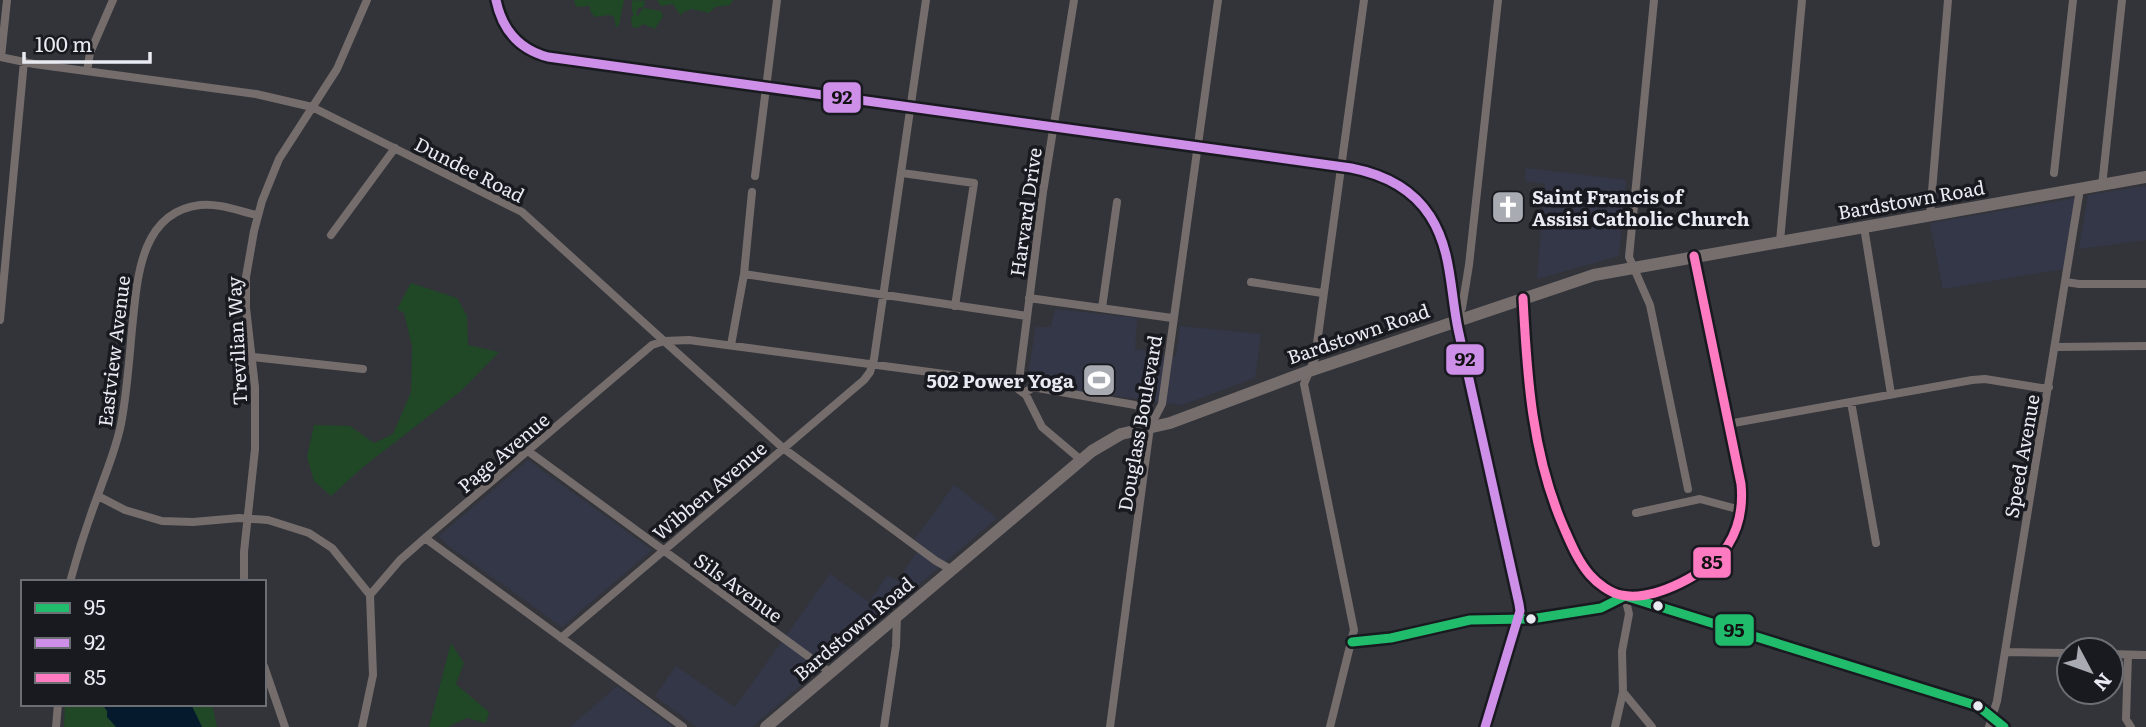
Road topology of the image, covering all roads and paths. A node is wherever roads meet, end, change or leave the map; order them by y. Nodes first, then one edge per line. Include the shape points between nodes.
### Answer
1 (8, 0) edge
2 (113, 0) edge
3 (367, 0) edge
4 (496, 0) edge
5 (777, 0) edge
6 (926, 0) edge
7 (1074, 0) edge
8 (1218, 0) edge
9 (1364, 0) edge
10 (1498, 0) edge
11 (1654, 0) edge
12 (1802, 0) edge
13 (1948, 0) edge
14 (2073, 0) edge
15 (2122, 0) edge
16 (0, 57) edge
17 (24, 61) junction
18 (88, 71) junction
19 (765, 88) junction
20 (312, 107) junction
21 (911, 107) junction
22 (1054, 128) junction
23 (1198, 147) junction
24 (394, 148) junction
25 (1340, 167) junction
26 (902, 173) junction
27 (2054, 173) dead end
28 (755, 176) dead end
29 (2146, 177) edge
30 (2102, 186) junction
31 (2080, 189) junction
32 (752, 192) dead end
33 (1117, 202) dead end
34 (257, 215) junction
35 (1930, 215) junction
36 (1864, 227) junction
37 (331, 235) dead end
38 (1780, 241) junction
39 (1694, 256) junction
40 (1633, 267) junction
41 (744, 274) junction
42 (1251, 282) dead end
43 (2066, 282) junction
44 (2146, 284) edge
45 (1322, 293) junction
46 (883, 296) junction
47 (1029, 298) junction
48 (1523, 298) junction
49 (955, 306) junction
50 (1102, 308) junction
51 (1027, 316) junction
52 (1172, 318) junction
53 (0, 320) edge
54 (1456, 320) junction
55 (664, 341) junction
56 (732, 345) junction
57 (2146, 346) edge
58 (2056, 347) junction
59 (253, 357) junction
60 (873, 364) junction
61 (363, 369) dead end
62 (1309, 371) junction
63 (2049, 387) junction
64 (1019, 389) junction
65 (1891, 394) junction
66 (1851, 402) junction
67 (1728, 424) junction
68 (1150, 428) junction
69 (783, 448) junction
70 (528, 451) junction
71 (1081, 460) junction
72 (1688, 489) dead end
73 (98, 496) junction
74 (1741, 510) junction
75 (1636, 513) dead end
76 (248, 518) junction
77 (425, 538) junction
78 (1876, 543) dead end
79 (663, 550) junction
80 (952, 570) junction
81 (72, 580) edge
82 (244, 580) edge
83 (370, 595) junction
84 (1625, 596) junction
85 (897, 616) junction
86 (1517, 620) junction
87 (561, 638) junction
88 (1352, 642) junction
89 (2005, 652) junction
90 (2055, 653) edge
91 (2125, 655) edge
92 (2128, 655) junction
93 (2146, 655) edge
94 (266, 672) edge
95 (831, 673) junction
96 (1623, 692) junction
97 (58, 706) edge
98 (1992, 717) junction
99 (56, 727) edge
100 (285, 727) edge
101 (362, 727) edge
102 (683, 727) edge
103 (766, 727) edge
104 (884, 727) edge
105 (1110, 727) edge
106 (1330, 727) edge
107 (1485, 727) edge
108 (1615, 727) edge
109 (1652, 727) edge
110 (1989, 727) edge
111 (2004, 727) edge
112 (2131, 727) edge

1 - 16 street
2 - 18 street via 90,53
3 - 20 street, Trevilian Way via 337,69
4 - 19 street via 510,35 539,55
5 - 19 street
6 - 21 street
7 - 22 street, Harvard Drive
8 - 23 street, Douglass Boulevard
9 - 25 street
10 - 54 street via 1469,265
11 - 40 street via 1629,257
12 - 38 street
13 - 35 street
14 - 27 street
15 - 30 street
16 - 17 street, Dundee Road
17 - 18 street, Dundee Road
17 - 53 street
18 - 20 street, Dundee Road via 256,94
19 - 21 street
19 - 28 street
20 - 24 street, Dundee Road
20 - 34 street, Trevilian Way via 279,159
21 - 22 street
21 - 26 street
22 - 23 street
22 - 47 street, Harvard Drive
23 - 25 street
23 - 52 street, Douglass Boulevard
24 - 37 street
24 - 55 street, Dundee Road via 522,212
25 - 45 street
25 - 54 street via 1386,178 1426,209 1444,245
26 - 46 street
26 - 49 street via 975,183
29 - 30 main road, Bardstown Road
30 - 31 main road, Bardstown Road
31 - 35 main road, Bardstown Road
31 - 43 street, Speed Avenue
32 - 41 street
33 - 50 street
34 - 59 street, Trevilian Way via 246,277
34 - 73 street, Eastview Avenue via 218,206 189,207 165,221 149,241 139,270 121,427
35 - 36 main road, Bardstown Road
36 - 38 main road, Bardstown Road
36 - 65 street
38 - 39 main road, Bardstown Road
39 - 40 main road, Bardstown Road
39 - 67 street
40 - 48 main road, Bardstown Road
40 - 72 street via 1650,305
41 - 46 street
41 - 56 street
42 - 45 street
43 - 44 street
43 - 58 street, Speed Avenue
45 - 62 street via 1315,358
46 - 49 street
46 - 60 street
47 - 50 street
47 - 51 street, Harvard Drive
48 - 54 main road, Bardstown Road
48 - 84 street via 1530,398 1548,484 1576,555 1590,576
49 - 51 street
50 - 52 street
51 - 64 street, Harvard Drive
52 - 68 street, Douglass Boulevard via 1162,404
54 - 62 main road, Bardstown Road
54 - 86 street via 1520,604
55 - 56 street
55 - 69 street, Dundee Road
55 - 70 street, Page Avenue via 652,345
56 - 60 street
57 - 58 street
58 - 63 street, Speed Avenue
59 - 61 street
59 - 76 street, Trevilian Way via 255,449
60 - 64 street
60 - 69 street, Wibben Avenue via 864,380
62 - 68 main road, Bardstown Road
62 - 88 street via 1304,384 1349,602
63 - 65 street via 1985,379
63 - 89 street, Speed Avenue
64 - 68 street via 1135,405 1147,414
64 - 71 street via 1042,427
65 - 66 street
66 - 67 street
66 - 78 street
67 - 74 street via 1741,484
68 - 71 main road, Bardstown Road via 1107,440
68 - 105 street, Douglass Boulevard
69 - 79 street, Wibben Avenue
69 - 80 street, Dundee Road
70 - 77 street, Page Avenue
70 - 79 street, Sils Avenue
71 - 80 main road, Bardstown Road
73 - 76 street via 162,521
73 - 81 street, Eastview Avenue
74 - 75 street via 1700,499
74 - 84 street via 1727,547 1713,563 1658,590
76 - 82 street, Trevilian Way
76 - 83 street via 296,527 319,539 332,548
77 - 83 street, Page Avenue
77 - 87 street
79 - 87 street, Wibben Avenue
79 - 95 street, Sils Avenue
80 - 85 main road, Bardstown Road
83 - 101 street via 373,675
84 - 86 street via 1601,608
84 - 96 street via 1629,614 1622,651
84 - 98 street via 1979,706
85 - 95 main road, Bardstown Road
85 - 104 street
86 - 88 street via 1470,620 1391,639
86 - 107 street
87 - 102 street
88 - 106 street
89 - 90 street
89 - 98 street, Speed Avenue
91 - 92 street
92 - 93 street
92 - 112 street via 2126,719
94 - 100 street
95 - 103 main road, Bardstown Road
96 - 108 street
96 - 109 street
97 - 99 street
98 - 110 street, Speed Avenue
98 - 111 street

